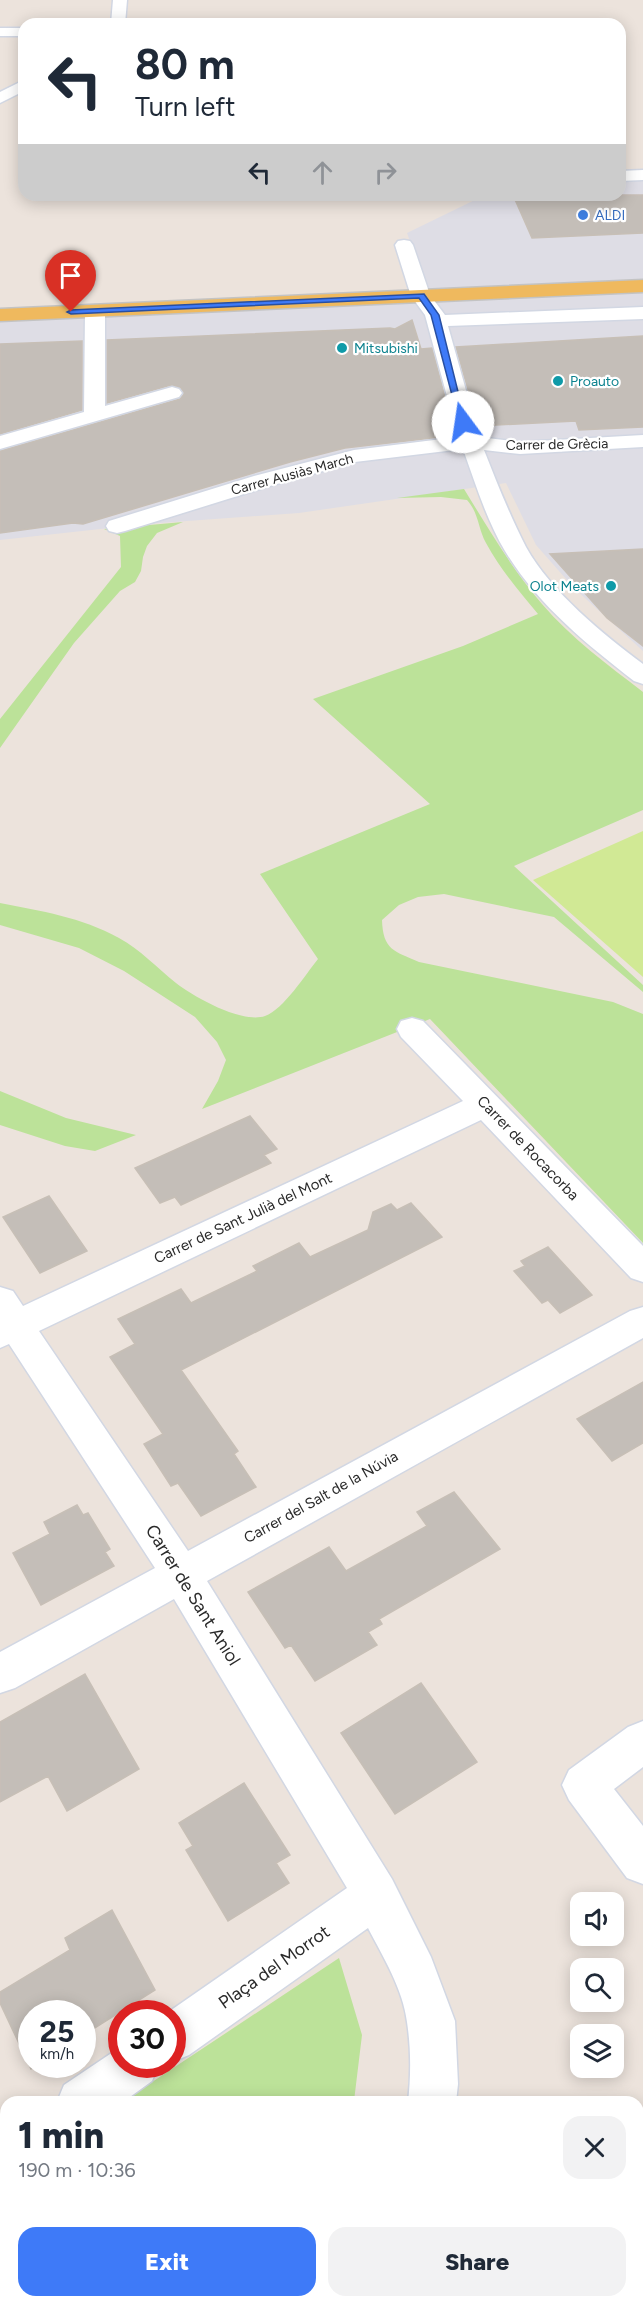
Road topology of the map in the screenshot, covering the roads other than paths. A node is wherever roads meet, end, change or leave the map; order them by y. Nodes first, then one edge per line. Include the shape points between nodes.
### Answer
1 (120, 0) edge
2 (118, 18) edge
3 (0, 32) edge
4 (18, 32) edge
5 (18, 88) edge
6 (2, 97) edge
7 (643, 175) edge
8 (626, 176) edge
9 (404, 245) dead end
10 (643, 286) edge
11 (421, 296) junction
12 (95, 311) junction
13 (643, 313) edge
14 (0, 315) edge
15 (437, 321) junction
16 (172, 393) dead end
17 (94, 416) junction
18 (643, 441) edge
19 (471, 442) junction
20 (0, 443) edge
21 (117, 526) dead end
22 (643, 676) edge
23 (412, 1029) dead end
24 (486, 1104) junction
25 (643, 1268) edge
26 (5, 1320) edge
27 (643, 1321) edge
28 (181, 1574) junction
29 (0, 1674) edge
30 (643, 1741) edge
31 (643, 1862) edge
32 (376, 1895) junction
33 (186, 2028) edge
34 (115, 2078) edge
35 (90, 2096) edge
36 (433, 2096) edge

1 - 2 street
3 - 4 street
5 - 6 street
7 - 8 street
9 - 11 street
10 - 11 main road
11 - 12 main road
11 - 15 street
12 - 14 main road
12 - 17 street
13 - 15 street
15 - 19 street
16 - 17 street
17 - 20 street
18 - 19 street, Carrer de Grècia via 520,448
19 - 21 street, Carrer Ausiàs March via 354,456
19 - 22 street via 516,550 529,568 589,635
23 - 24 street, Carrer de Rocacorba
24 - 25 street, Carrer de Rocacorba
24 - 26 street, Carrer de Sant Julià del Mont
26 - 28 street, Carrer de Sant Aniol
27 - 28 street, Carrer del Salt de la Núvia
28 - 29 street, Carrer del Salt de la Núvia
28 - 32 street, Carrer de Sant Aniol
30 - 31 street via 584,1785
32 - 33 street, Plaça del Morrot
32 - 36 street via 415,1973 431,2021
34 - 35 street

